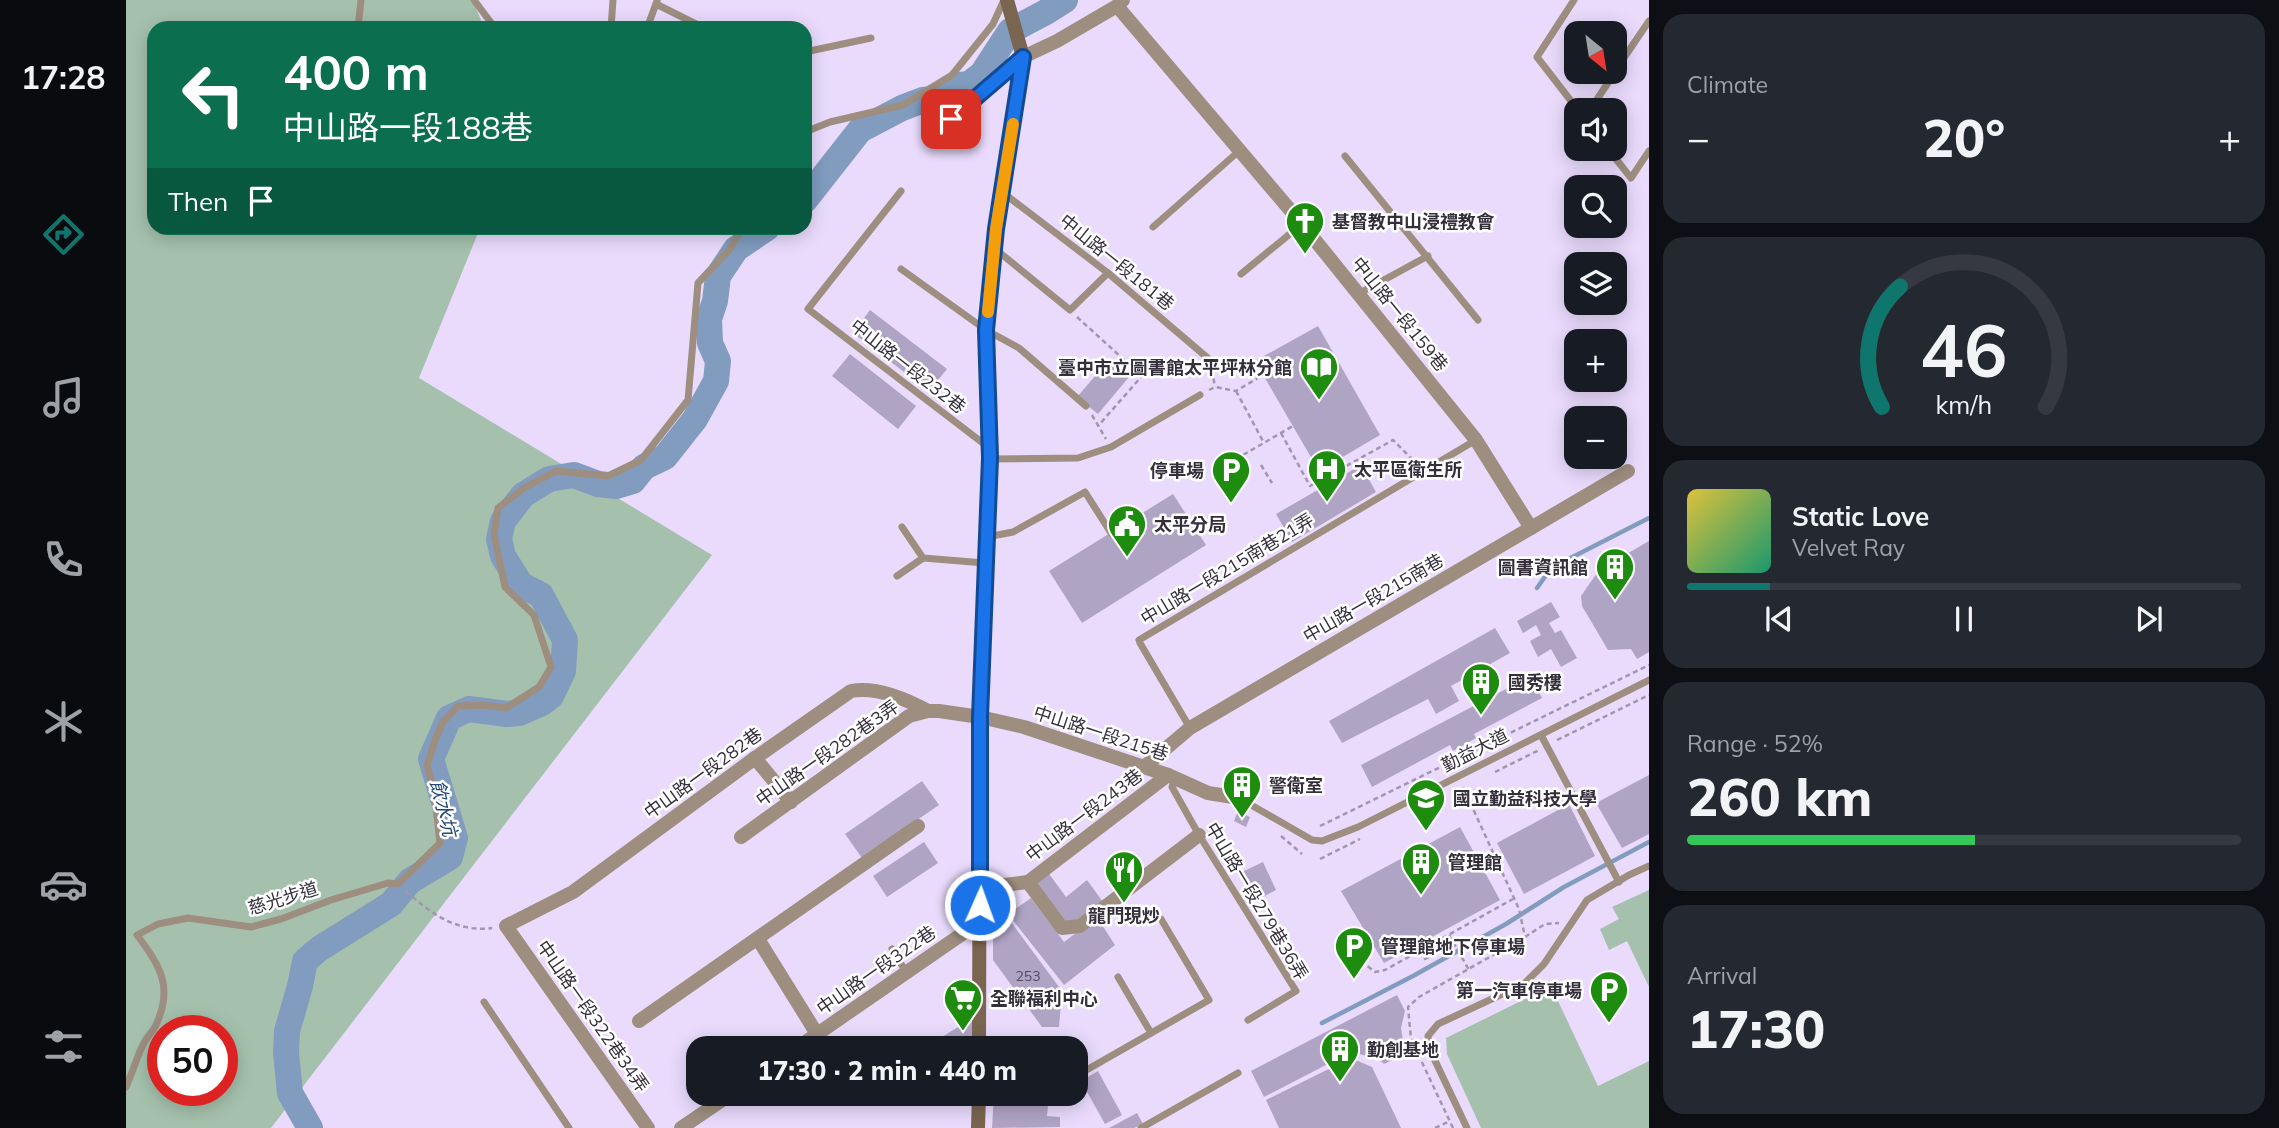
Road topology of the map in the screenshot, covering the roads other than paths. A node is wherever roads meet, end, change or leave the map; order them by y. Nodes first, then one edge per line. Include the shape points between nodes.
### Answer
1 (361, 0) edge
2 (474, 0) edge
3 (612, 0) edge
4 (1006, 0) edge
5 (1574, 0) edge
6 (656, 2) edge
7 (1120, 3) edge
8 (1649, 20) edge
9 (359, 21) edge
10 (490, 21) edge
11 (611, 21) edge
12 (649, 21) edge
13 (691, 21) edge
14 (871, 38) dead end
15 (812, 50) edge
16 (1628, 52) edge
17 (1023, 57) junction
18 (1569, 98) edge
19 (812, 129) edge
20 (934, 134) dead end
21 (1239, 151) junction
22 (1649, 151) edge
23 (1345, 156) dead end
24 (1618, 161) edge
25 (901, 191) dead end
26 (1001, 191) junction
27 (1302, 225) junction
28 (1153, 227) dead end
29 (738, 235) edge
30 (994, 247) junction
31 (1428, 256) junction
32 (901, 269) dead end
33 (1108, 273) junction
34 (1241, 274) dead end
35 (1357, 295) junction
36 (1478, 320) dead end
37 (986, 330) junction
38 (1210, 360) road end
39 (1200, 395) road end
40 (1086, 406) road end
41 (1476, 440) junction
42 (990, 453) junction
43 (1628, 471) dead end
44 (902, 527) dead end
45 (1531, 528) junction
46 (1111, 533) dead end
47 (986, 537) junction
48 (923, 558) junction
49 (985, 563) junction
50 (897, 576) dead end
51 (1649, 680) edge
52 (928, 711) junction
53 (980, 717) junction
54 (1190, 728) junction
55 (1541, 735) junction
56 (755, 758) junction
57 (1144, 766) junction
58 (1171, 776) junction
59 (1239, 798) joint
60 (791, 802) junction
61 (918, 826) dead end
62 (1199, 835) junction
63 (741, 837) dead end
64 (1649, 866) edge
65 (1028, 882) junction
66 (1619, 882) junction
67 (981, 888) junction
68 (1161, 919) dead end
69 (978, 923) junction
70 (506, 926) joint
71 (758, 939) junction
72 (891, 949) dead end
73 (906, 972) junction
74 (1118, 977) dead end
75 (484, 1002) dead end
76 (1248, 1020) dead end
77 (639, 1021) dead end
78 (1151, 1033) junction
79 (817, 1034) junction
80 (814, 1036) edge
81 (979, 1036) edge
82 (1088, 1069) edge
83 (1238, 1073) dead end
84 (126, 1087) edge
85 (713, 1106) edge
86 (979, 1106) edge
87 (569, 1128) edge
88 (648, 1128) edge
89 (681, 1128) edge
90 (978, 1128) edge
91 (1141, 1128) edge
92 (1467, 1128) edge

1 - 9 lane
2 - 10 lane
3 - 11 lane
4 - 17 main road
4 - 19 lane via 952,75 903,105
5 - 18 lane via 1537,58
6 - 12 lane
6 - 13 lane
7 - 17 street
7 - 21 street, 中山路一段159巷
8 - 16 lane
14 - 15 lane
17 - 20 lane
17 - 26 main road
21 - 27 street, 中山路一段159巷
21 - 28 lane
22 - 24 lane via 1631,178
23 - 31 lane
25 - 42 lane, 中山路一段232巷 via 808,309
26 - 30 main road
26 - 33 lane, 中山路一段181巷
27 - 34 lane
27 - 35 street, 中山路一段159巷
29 - 84 lane, 慈光步道 via 698,283 688,400 641,460 608,476 555,471 498,508 494,534 505,587 534,615 551,667 539,687 506,708 458,706 443,722 428,766 440,843 398,884 388,883 251,927 188,918 158,924 137,936 153,956 165,992 155,1027
30 - 33 lane via 1070,310
30 - 37 main road
31 - 35 lane
31 - 36 lane
32 - 37 lane
33 - 38 lane, 中山路一段181巷
35 - 41 street, 中山路一段159巷
37 - 40 lane via 1019,348
37 - 42 main road
39 - 42 lane via 1111,447 1078,457
41 - 45 street, 中山路一段159巷
41 - 54 lane, 中山路一段215南巷21弄 via 1139,641
42 - 47 main road
43 - 45 street, 中山路一段215南巷
44 - 48 lane
45 - 54 street, 中山路一段215南巷
46 - 47 lane via 1085,492 1013,532
47 - 49 main road
48 - 49 lane
48 - 50 lane
49 - 53 main road
51 - 55 lane, 勤益大道
52 - 53 street, 中山路一段282巷3弄
52 - 56 street, 中山路一段282巷 via 866,688 851,691
52 - 60 street, 中山路一段282巷3弄 via 909,716
53 - 57 street, 中山路一段215巷
53 - 67 main road
54 - 57 street, 中山路一段215南巷
55 - 59 lane, 勤益大道 via 1322,841 1312,840
55 - 66 lane
56 - 60 street
56 - 70 street, 中山路一段282巷 via 573,892
57 - 58 street, 中山路一段215巷
58 - 59 street, 中山路一段215巷 via 1208,793
58 - 62 lane, 中山路一段279巷36弄 via 1172,787
58 - 65 street, 中山路一段243巷
60 - 63 street, 中山路一段282巷3弄
61 - 71 street
62 - 65 street via 1080,926 1062,928
62 - 76 lane, 中山路一段279巷36弄 via 1296,991
64 - 66 lane
65 - 67 street, 中山路一段243巷
66 - 92 lane via 1587,900 1544,964 1524,984 1438,1024 1428,1035 1430,1050
67 - 69 main road
68 - 78 lane via 1209,1000
69 - 73 street, 中山路一段322巷
69 - 81 main road
70 - 88 street, 中山路一段322巷34弄
71 - 77 street
71 - 79 street
72 - 73 lane
73 - 79 street, 中山路一段322巷
74 - 78 lane
75 - 87 lane
78 - 82 lane
79 - 80 street, 中山路一段322巷
83 - 91 lane
85 - 89 street
86 - 90 main road

